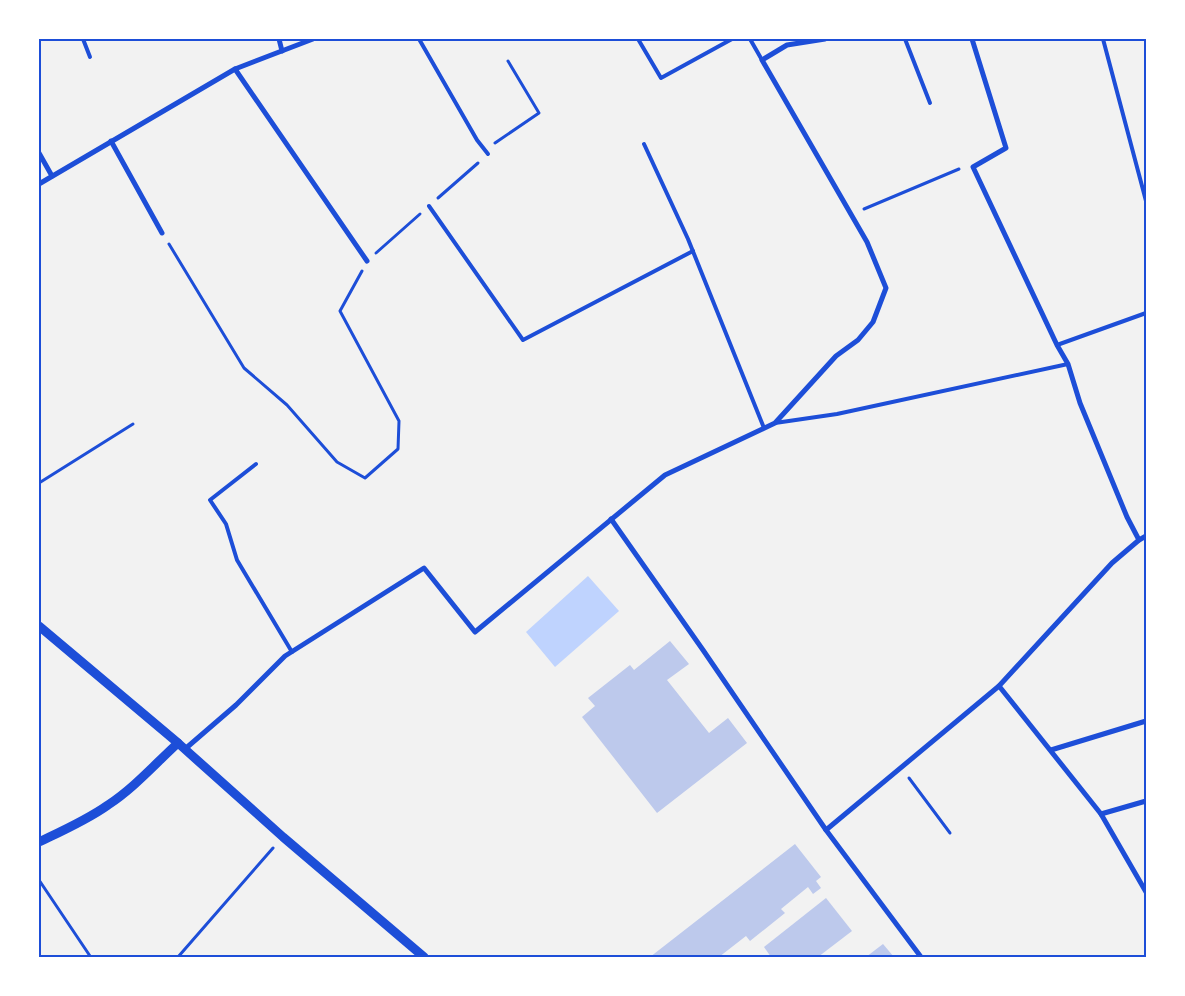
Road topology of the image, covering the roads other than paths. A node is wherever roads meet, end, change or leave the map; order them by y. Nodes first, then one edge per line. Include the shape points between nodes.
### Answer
1 (83, 39) edge
2 (279, 39) edge
3 (313, 39) edge
4 (419, 39) edge
5 (638, 39) edge
6 (732, 39) edge
7 (750, 39) edge
8 (825, 39) edge
9 (905, 39) edge
10 (972, 39) edge
11 (1103, 39) edge
12 (282, 50) junction
13 (90, 57) dead end
14 (762, 60) junction
15 (235, 69) junction
16 (930, 103) dead end
17 (111, 141) junction
18 (644, 144) dead end
19 (39, 153) edge
20 (488, 154) road end
21 (52, 176) junction
22 (39, 184) edge
23 (1146, 201) edge
24 (429, 206) road end
25 (162, 233) road end
26 (693, 251) junction
27 (367, 261) road end
28 (1146, 313) edge
29 (1056, 345) junction
30 (1068, 364) junction
31 (775, 423) junction
32 (764, 428) junction
33 (256, 464) dead end
34 (611, 519) junction
35 (1146, 536) edge
36 (1139, 540) junction
37 (39, 626) edge
38 (292, 652) junction
39 (999, 686) junction
40 (1146, 721) edge
41 (181, 746) junction
42 (1052, 750) junction
43 (1146, 801) edge
44 (1101, 814) junction
45 (826, 830) junction
46 (39, 842) edge
47 (1146, 892) edge
48 (424, 957) edge
49 (921, 957) edge

1 - 13 lane
2 - 12 street
3 - 12 street
4 - 20 lane
5 - 6 lane via 661,78
7 - 14 lane
8 - 14 street via 787,45
9 - 16 lane
10 - 29 street via 1006,148 973,167
11 - 23 lane
12 - 15 street
14 - 31 street via 852,214 886,288 873,322 858,340 836,356
15 - 17 street
15 - 27 street
17 - 21 street
17 - 25 street
18 - 26 lane
19 - 21 street
21 - 22 street
24 - 26 lane via 523,340
26 - 32 lane
28 - 29 lane
29 - 30 street
30 - 31 lane via 837,414
30 - 36 street via 1080,403
31 - 32 street
32 - 34 street via 665,475
33 - 38 lane via 210,500 226,524 237,560
34 - 38 street via 475,632 424,568
34 - 45 street
35 - 36 street
36 - 39 street via 1112,563
37 - 41 street
38 - 41 street via 236,705
39 - 42 street
39 - 45 street
40 - 42 street
41 - 46 street via 108,806
41 - 48 street
42 - 44 street
43 - 44 street
44 - 47 street
45 - 49 street

